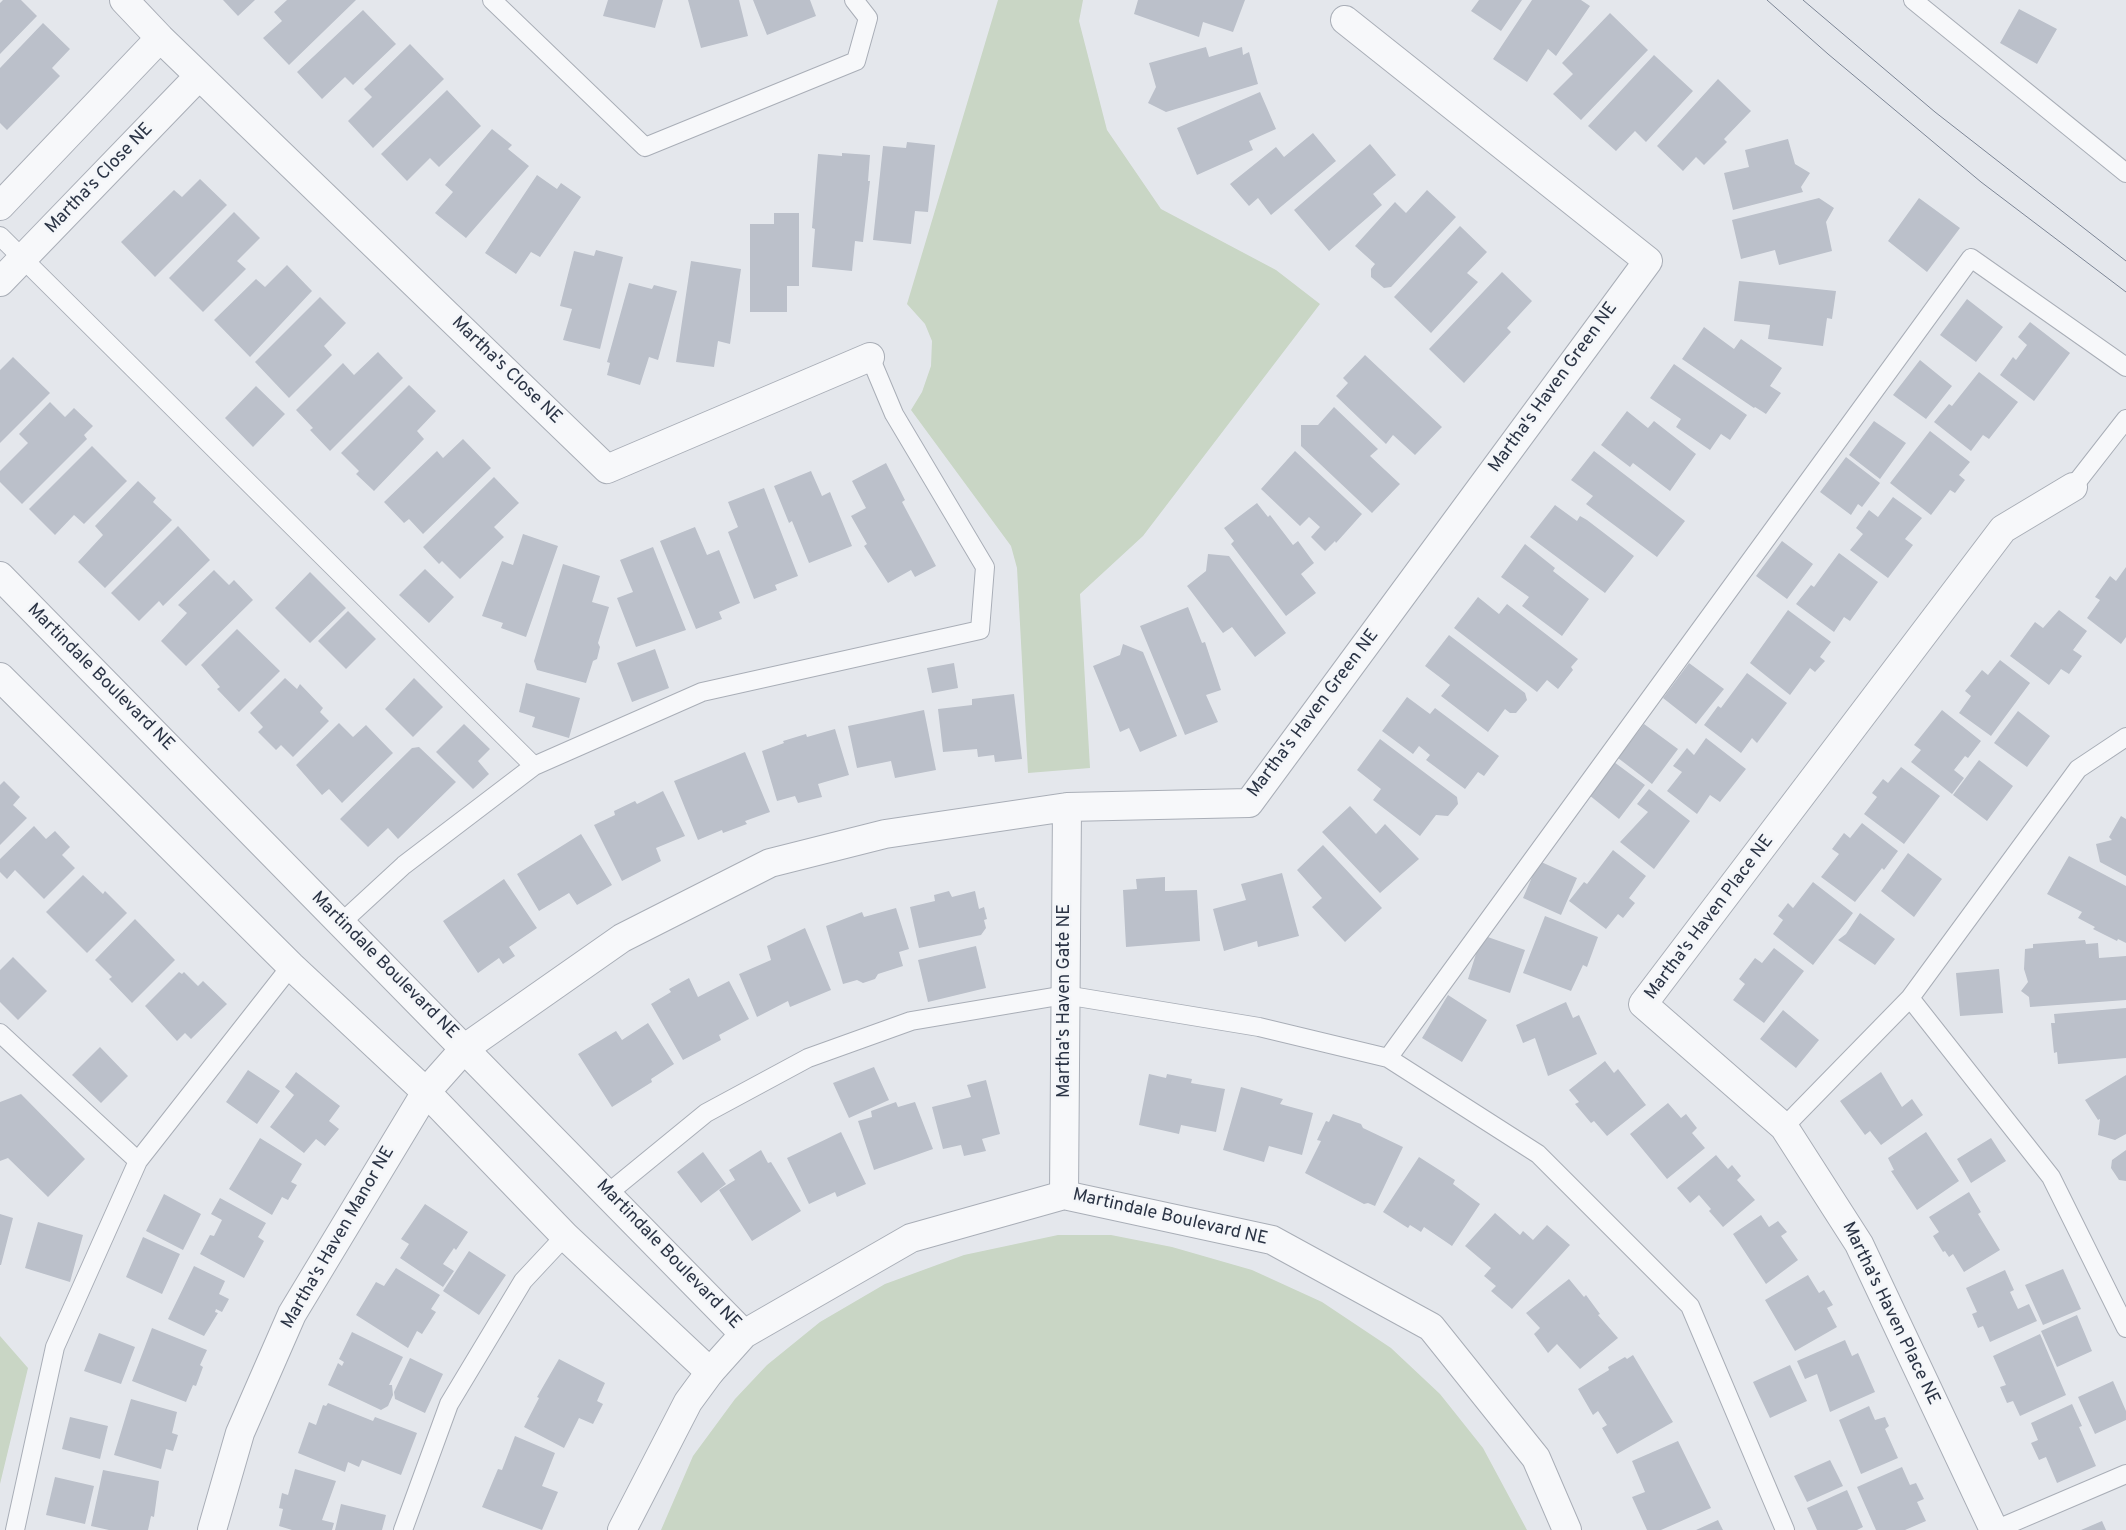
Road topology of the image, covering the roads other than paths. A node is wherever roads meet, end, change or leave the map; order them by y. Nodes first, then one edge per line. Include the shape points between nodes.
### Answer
1 (124, 0) edge
2 (492, 0) edge
3 (854, 0) edge
4 (1912, 0) edge
5 (1345, 20) dead end
6 (160, 38) junction
7 (199, 76) junction
8 (2126, 173) edge
9 (0, 206) edge
10 (0, 236) edge
11 (22, 258) junction
12 (0, 282) edge
13 (870, 357) joint
14 (2126, 367) edge
15 (2126, 419) edge
16 (2073, 486) joint
17 (0, 576) edge
18 (0, 677) edge
19 (2126, 736) edge
20 (534, 766) junction
21 (1067, 808) junction
22 (341, 923) junction
23 (292, 966) junction
24 (1065, 996) junction
25 (1910, 998) junction
26 (0, 1034) edge
27 (465, 1048) junction
28 (1388, 1058) junction
29 (426, 1092) junction
30 (1784, 1127) junction
31 (138, 1161) junction
32 (607, 1194) junction
33 (1064, 1194) junction
34 (565, 1236) junction
35 (2126, 1328) edge
36 (744, 1334) junction
37 (710, 1372) junction
38 (2126, 1474) edge
39 (15, 1530) edge
40 (212, 1530) edge
41 (403, 1530) edge
42 (622, 1530) edge
43 (1568, 1530) edge
44 (1785, 1530) edge
45 (1995, 1530) edge

1 - 6 street, Martha's Close NE
2 - 3 lane via 645,147 856,61 868,18
4 - 8 lane
5 - 21 street, Martha's Haven Green NE via 1648,261 1249,803
6 - 7 street, Martha's Close NE
6 - 9 street
7 - 11 street, Martha's Close NE
7 - 13 street, Martha's Close NE via 607,469
10 - 11 lane
11 - 12 street, Martha's Close NE
11 - 20 lane
13 - 20 lane via 894,414 985,567 980,630 702,692
14 - 28 lane via 1972,258
15 - 16 lane
16 - 30 street, Martha's Haven Place NE via 2003,529 1643,1004
17 - 22 street, Martindale Boulevard NE
18 - 23 street
19 - 25 lane via 2078,769
20 - 22 lane via 404,865
21 - 24 street, Martha's Haven Gate NE
21 - 27 street, Martha's Haven Green NE via 884,834 770,863 622,938
22 - 27 street, Martindale Boulevard NE
23 - 29 street
23 - 31 lane
24 - 28 lane via 1259,1027
24 - 32 lane via 911,1020 808,1058 706,1113
24 - 33 street, Martha's Haven Gate NE
25 - 30 lane
25 - 35 lane via 2051,1177
26 - 31 lane
27 - 29 street, Martha's Haven Green NE
27 - 32 street, Martindale Boulevard NE
28 - 44 lane via 1538,1154 1690,1306
29 - 34 street
29 - 40 street, Martha's Haven Manor NE via 292,1314 240,1433
30 - 45 street, Martha's Haven Place NE via 1859,1244
31 - 39 lane via 55,1347
32 - 36 street, Martindale Boulevard NE
33 - 36 street, Martindale Boulevard NE via 911,1238
33 - 43 street, Martindale Boulevard NE via 1272,1240 1431,1327 1536,1458
34 - 37 street
34 - 41 lane via 523,1282 449,1404
36 - 37 street
37 - 42 street via 688,1402
38 - 45 lane

